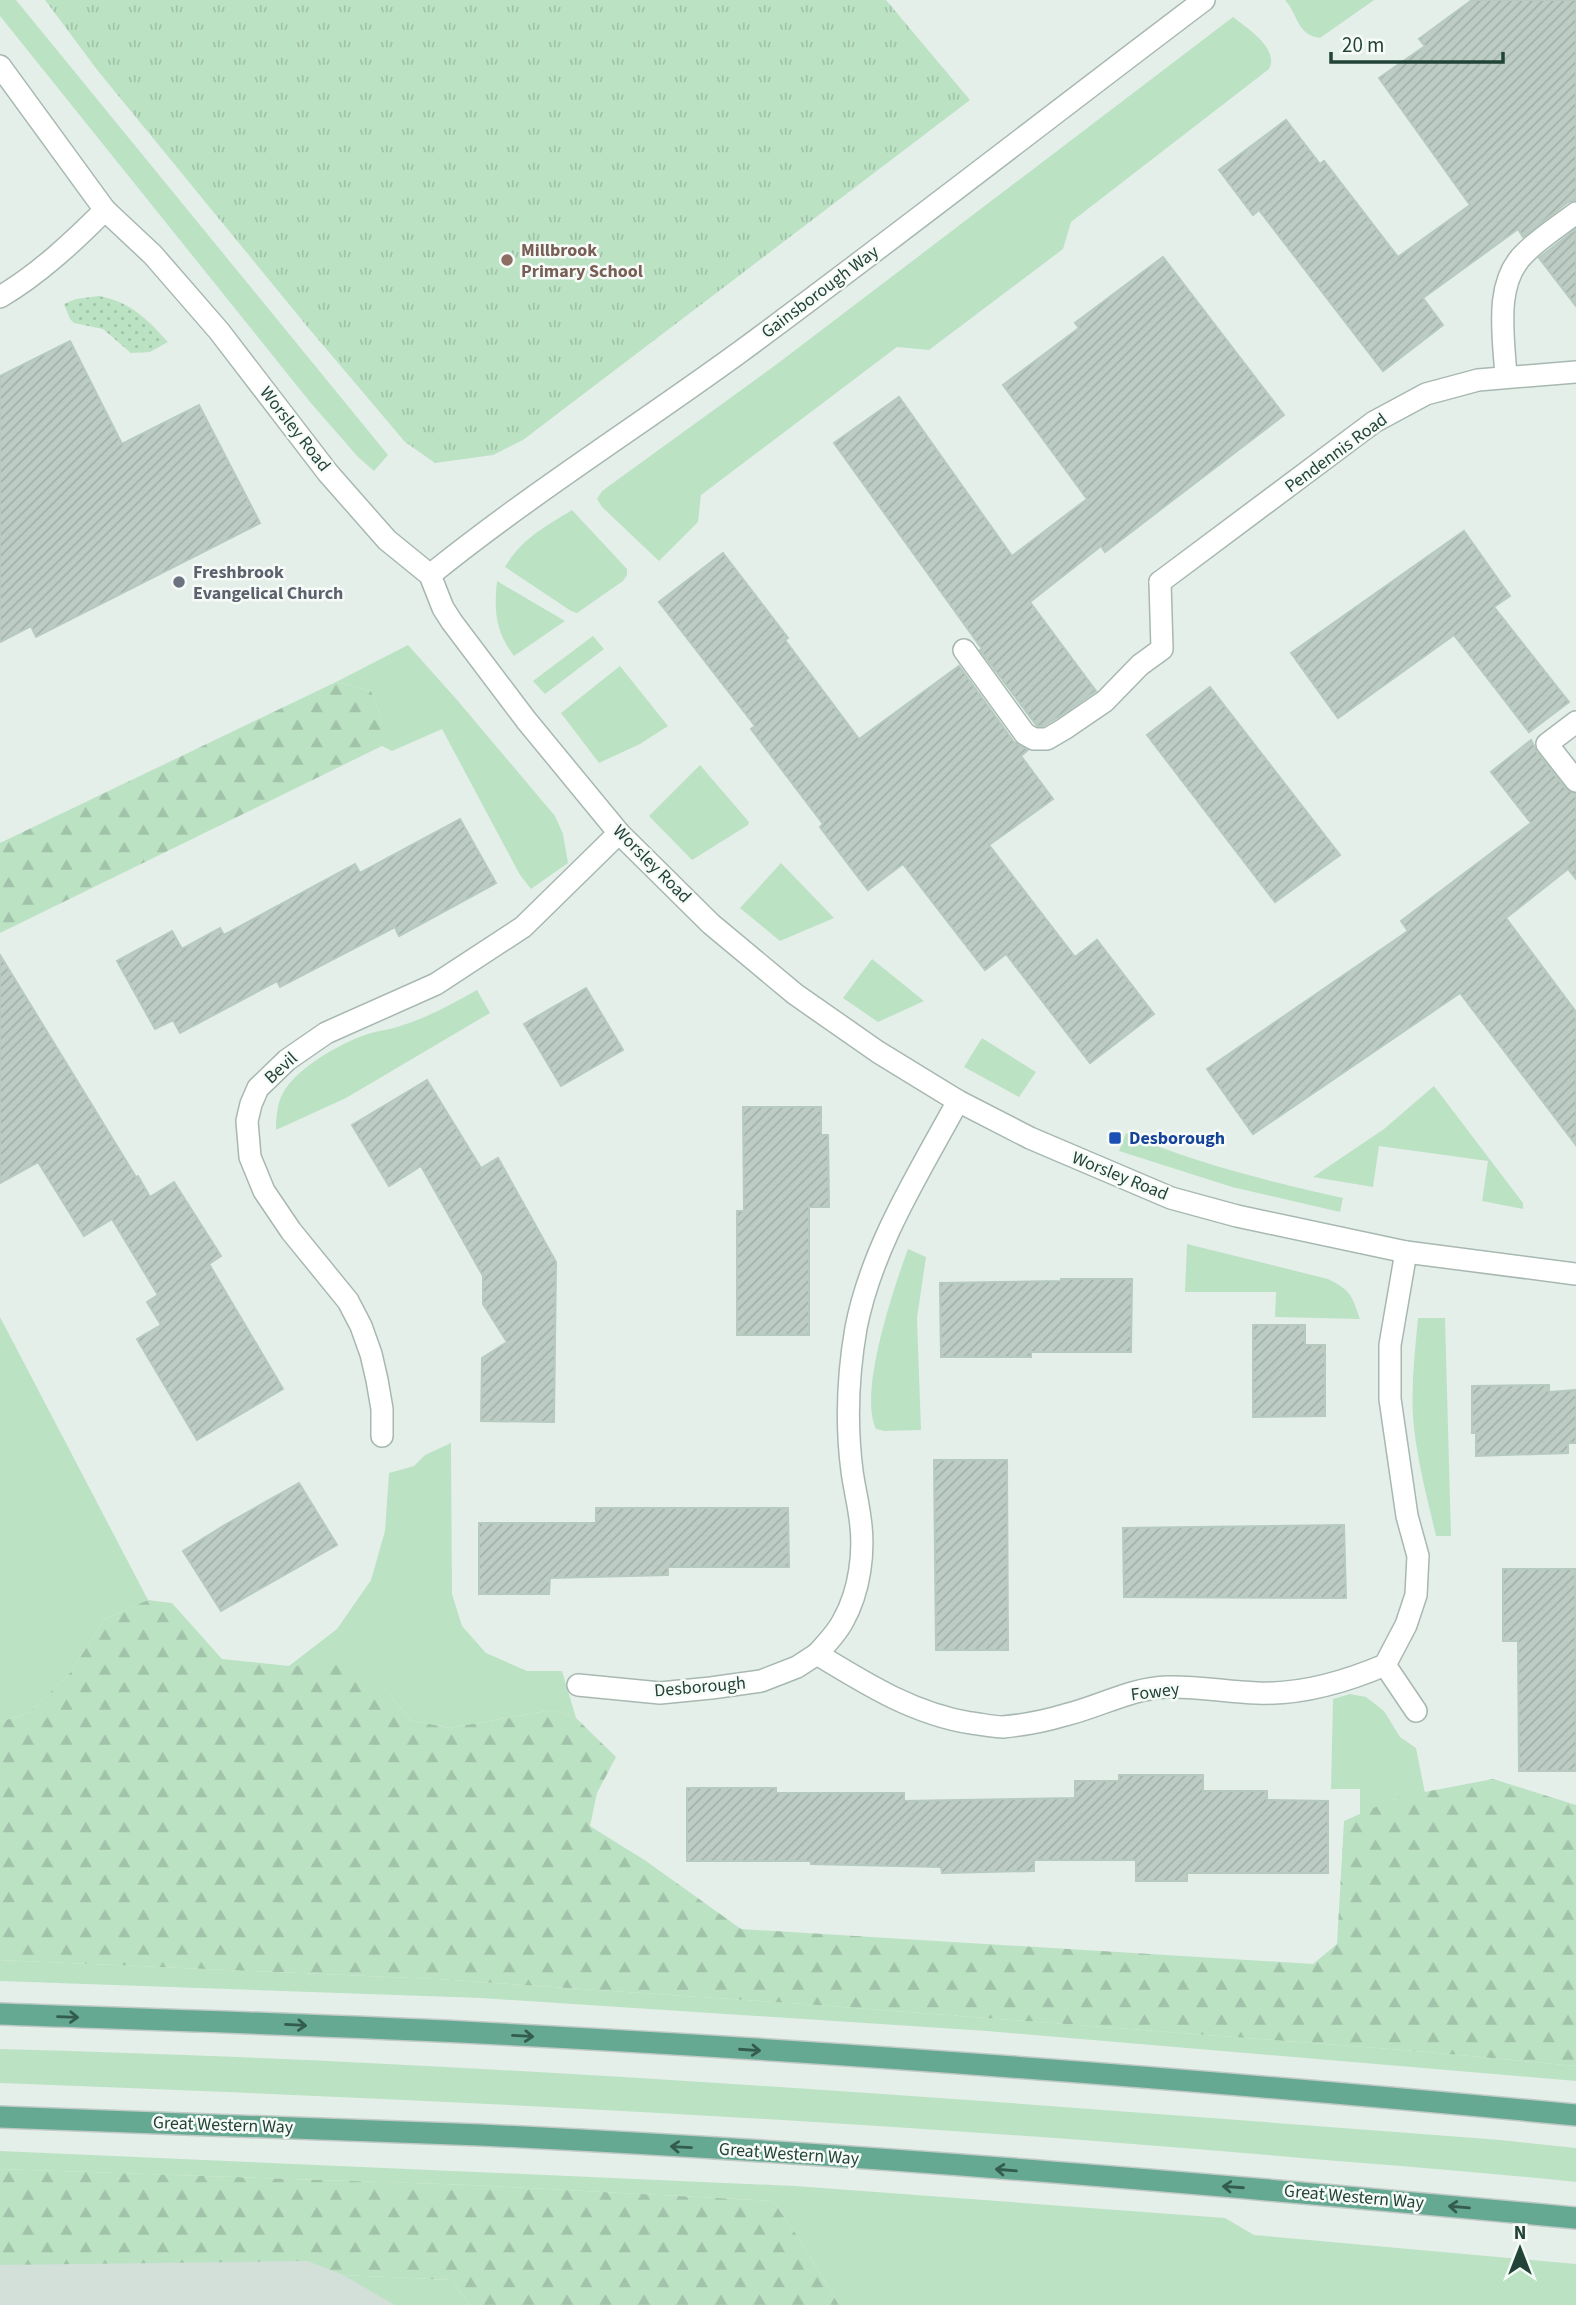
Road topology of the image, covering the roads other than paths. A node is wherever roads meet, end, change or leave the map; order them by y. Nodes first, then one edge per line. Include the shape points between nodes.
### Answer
1 (1204, 0) edge
2 (0, 66) edge
3 (106, 210) junction
4 (1576, 213) edge
5 (0, 297) edge
6 (1576, 372) edge
7 (1506, 377) junction
8 (430, 575) junction
9 (964, 650) dead end
10 (1576, 722) edge
11 (1576, 781) edge
12 (619, 832) junction
13 (958, 1101) junction
14 (1406, 1252) junction
15 (1576, 1274) edge
16 (382, 1436) dead end
17 (817, 1654) junction
18 (1385, 1665) junction
19 (578, 1685) dead end
20 (1416, 1711) dead end
21 (0, 2014) edge
22 (1576, 2115) edge
23 (0, 2117) edge
24 (1576, 2218) edge

1 - 8 street, Gainsborough Way via 801,307
2 - 3 street, Worsley Road
3 - 5 street via 75,241
3 - 8 street, Worsley Road via 153,255 219,331 328,473 387,541
4 - 7 street via 1525,253 1509,278 1503,323
6 - 7 street, Pendennis Road
7 - 9 street, Pendennis Road via 1426,394 1374,422 1160,583 1162,649 1105,701 1047,739 1026,734
8 - 12 street, Worsley Road via 452,622
10 - 11 street via 1547,744
12 - 13 street, Worsley Road via 711,924 794,994
12 - 16 street, Bevil via 523,927 436,984 326,1033 287,1060 258,1088 251,1104 247,1121 250,1157 264,1191 348,1301 361,1326 377,1380
13 - 14 street, Worsley Road via 1030,1138 1171,1198
13 - 17 street, Desborough via 896,1217 867,1284 856,1328 848,1420 861,1521 858,1585 843,1621
14 - 15 street, Worsley Road
14 - 18 street via 1390,1345 1390,1399 1407,1516 1418,1556 1416,1595
17 - 18 street, Fowey via 926,1713 1000,1727 1039,1722 1114,1697 1166,1687 1259,1693 1307,1690
17 - 19 street, Desborough via 761,1681 724,1686 660,1693
18 - 20 street
21 -> 22 main road via 747,2049 1124,2075
24 -> 23 main road, Great Western Way via 840,2156 526,2137

